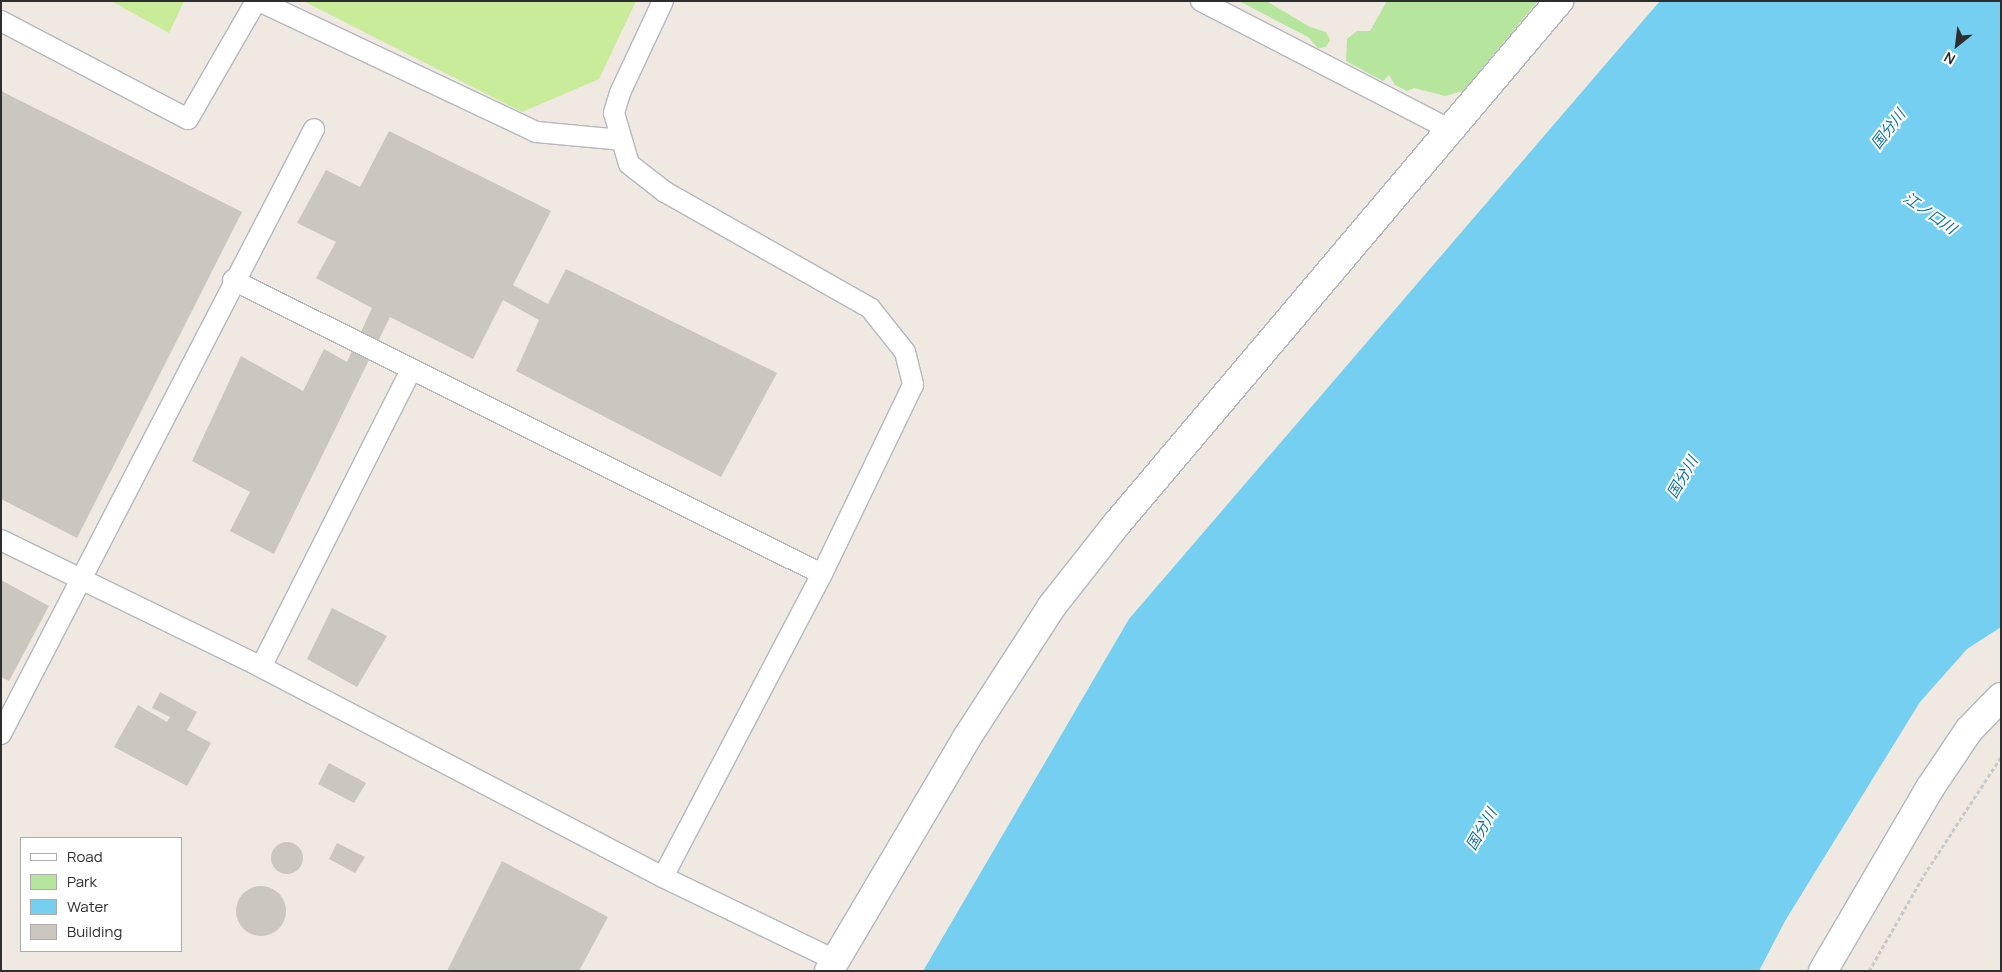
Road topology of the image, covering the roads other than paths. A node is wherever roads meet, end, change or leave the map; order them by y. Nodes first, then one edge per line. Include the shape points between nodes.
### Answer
1 (258, 1) edge
2 (663, 1) edge
3 (1201, 1) edge
4 (1559, 1) edge
5 (1, 21) edge
6 (314, 129) dead end
7 (1449, 129) junction
8 (622, 140) junction
9 (233, 280) junction
10 (411, 370) junction
11 (1, 540) edge
12 (822, 574) junction
13 (80, 578) junction
14 (261, 667) junction
15 (2001, 697) edge
16 (1, 734) edge
17 (663, 877) junction
18 (832, 966) edge
19 (1823, 971) edge

1 - 5 lane via 188,119
1 - 8 lane via 536,132
2 - 8 lane via 614,112
3 - 7 lane
4 - 7 street
6 - 9 lane
7 - 18 street via 1115,526 1052,606 966,739
8 - 12 lane via 629,164 665,192 870,308 905,352 913,385
9 - 10 lane
9 - 13 lane
10 - 12 lane
10 - 14 lane
11 - 13 lane
12 - 17 lane
13 - 14 lane
13 - 16 lane
14 - 17 lane
15 - 19 street via 1970,730 1930,788
17 - 18 lane

